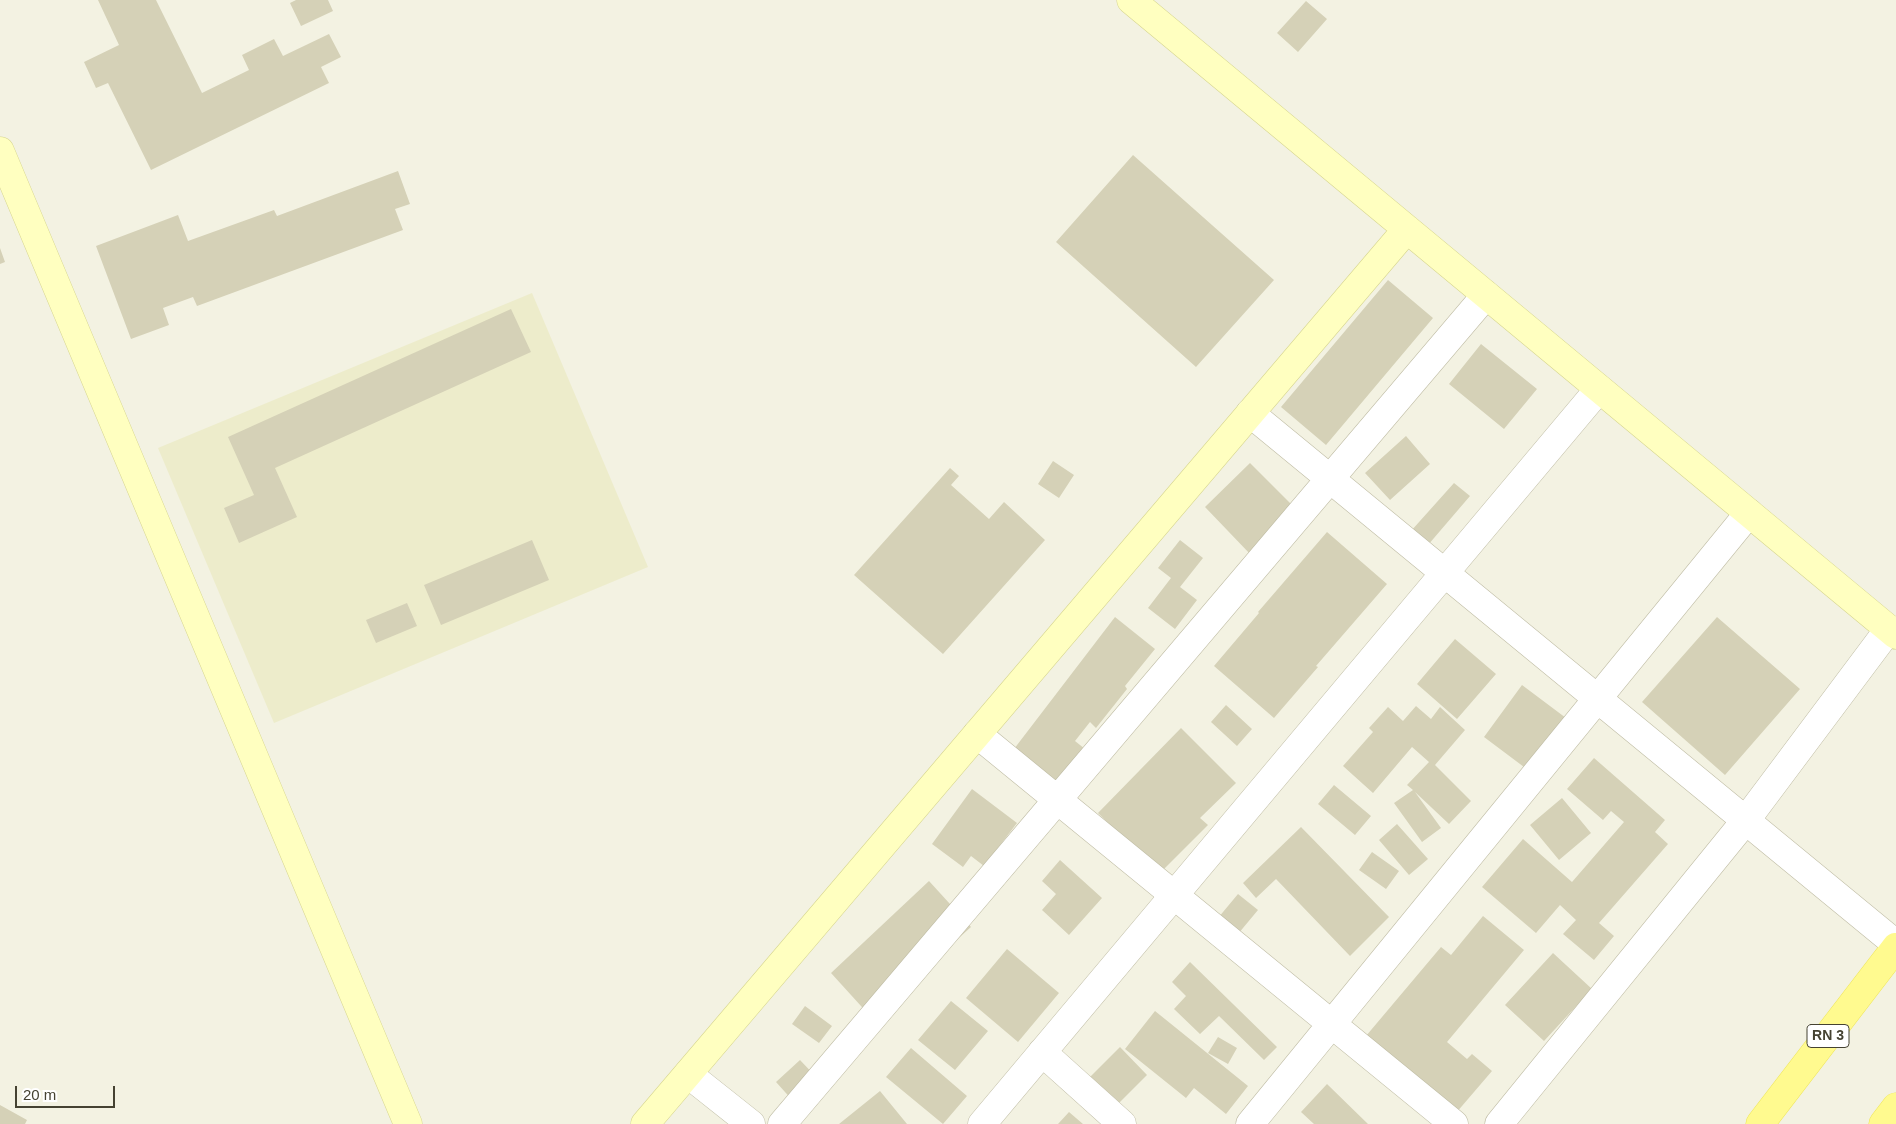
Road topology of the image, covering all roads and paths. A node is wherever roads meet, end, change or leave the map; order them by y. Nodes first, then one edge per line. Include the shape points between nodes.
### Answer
1 (1131, 0) edge
2 (1, 157) edge
3 (1407, 229) junction
4 (1486, 295) junction
5 (1599, 389) junction
6 (1250, 413) junction
7 (1330, 478) junction
8 (1749, 513) junction
9 (1445, 572) junction
10 (1892, 632) edge
11 (1598, 698) junction
12 (977, 734) junction
13 (1057, 799) junction
14 (1746, 820) junction
15 (1174, 895) junction
16 (1896, 944) edge
17 (1896, 948) edge
18 (1331, 1024) junction
19 (1042, 1052) junction
20 (688, 1074) junction
21 (1896, 1107) edge
22 (408, 1124) edge
23 (645, 1124) edge
24 (751, 1124) edge
25 (782, 1124) edge
26 (982, 1124) edge
27 (1122, 1124) edge
28 (1250, 1124) edge
29 (1454, 1124) edge
30 (1499, 1124) edge
31 (1760, 1124) edge
32 (1883, 1124) edge

1 - 3 street
2 - 22 street
3 - 4 street
3 - 6 street
4 - 5 street
4 - 7 street
5 - 8 street
5 - 9 street
6 - 7 street
6 - 12 street
7 - 9 street
7 - 13 street
8 - 10 street
8 - 11 street
9 - 11 street
9 - 15 street
10 - 14 street
11 - 14 street
11 - 18 street
12 - 13 street
12 - 20 street
13 - 15 street
13 - 25 street
14 - 16 street
14 - 30 street
15 - 18 street
15 - 19 street
17 - 31 main road, RN 3
18 - 28 street
18 - 29 street
19 - 26 street
19 - 27 street
20 - 23 street
20 - 24 street
21 - 32 main road

